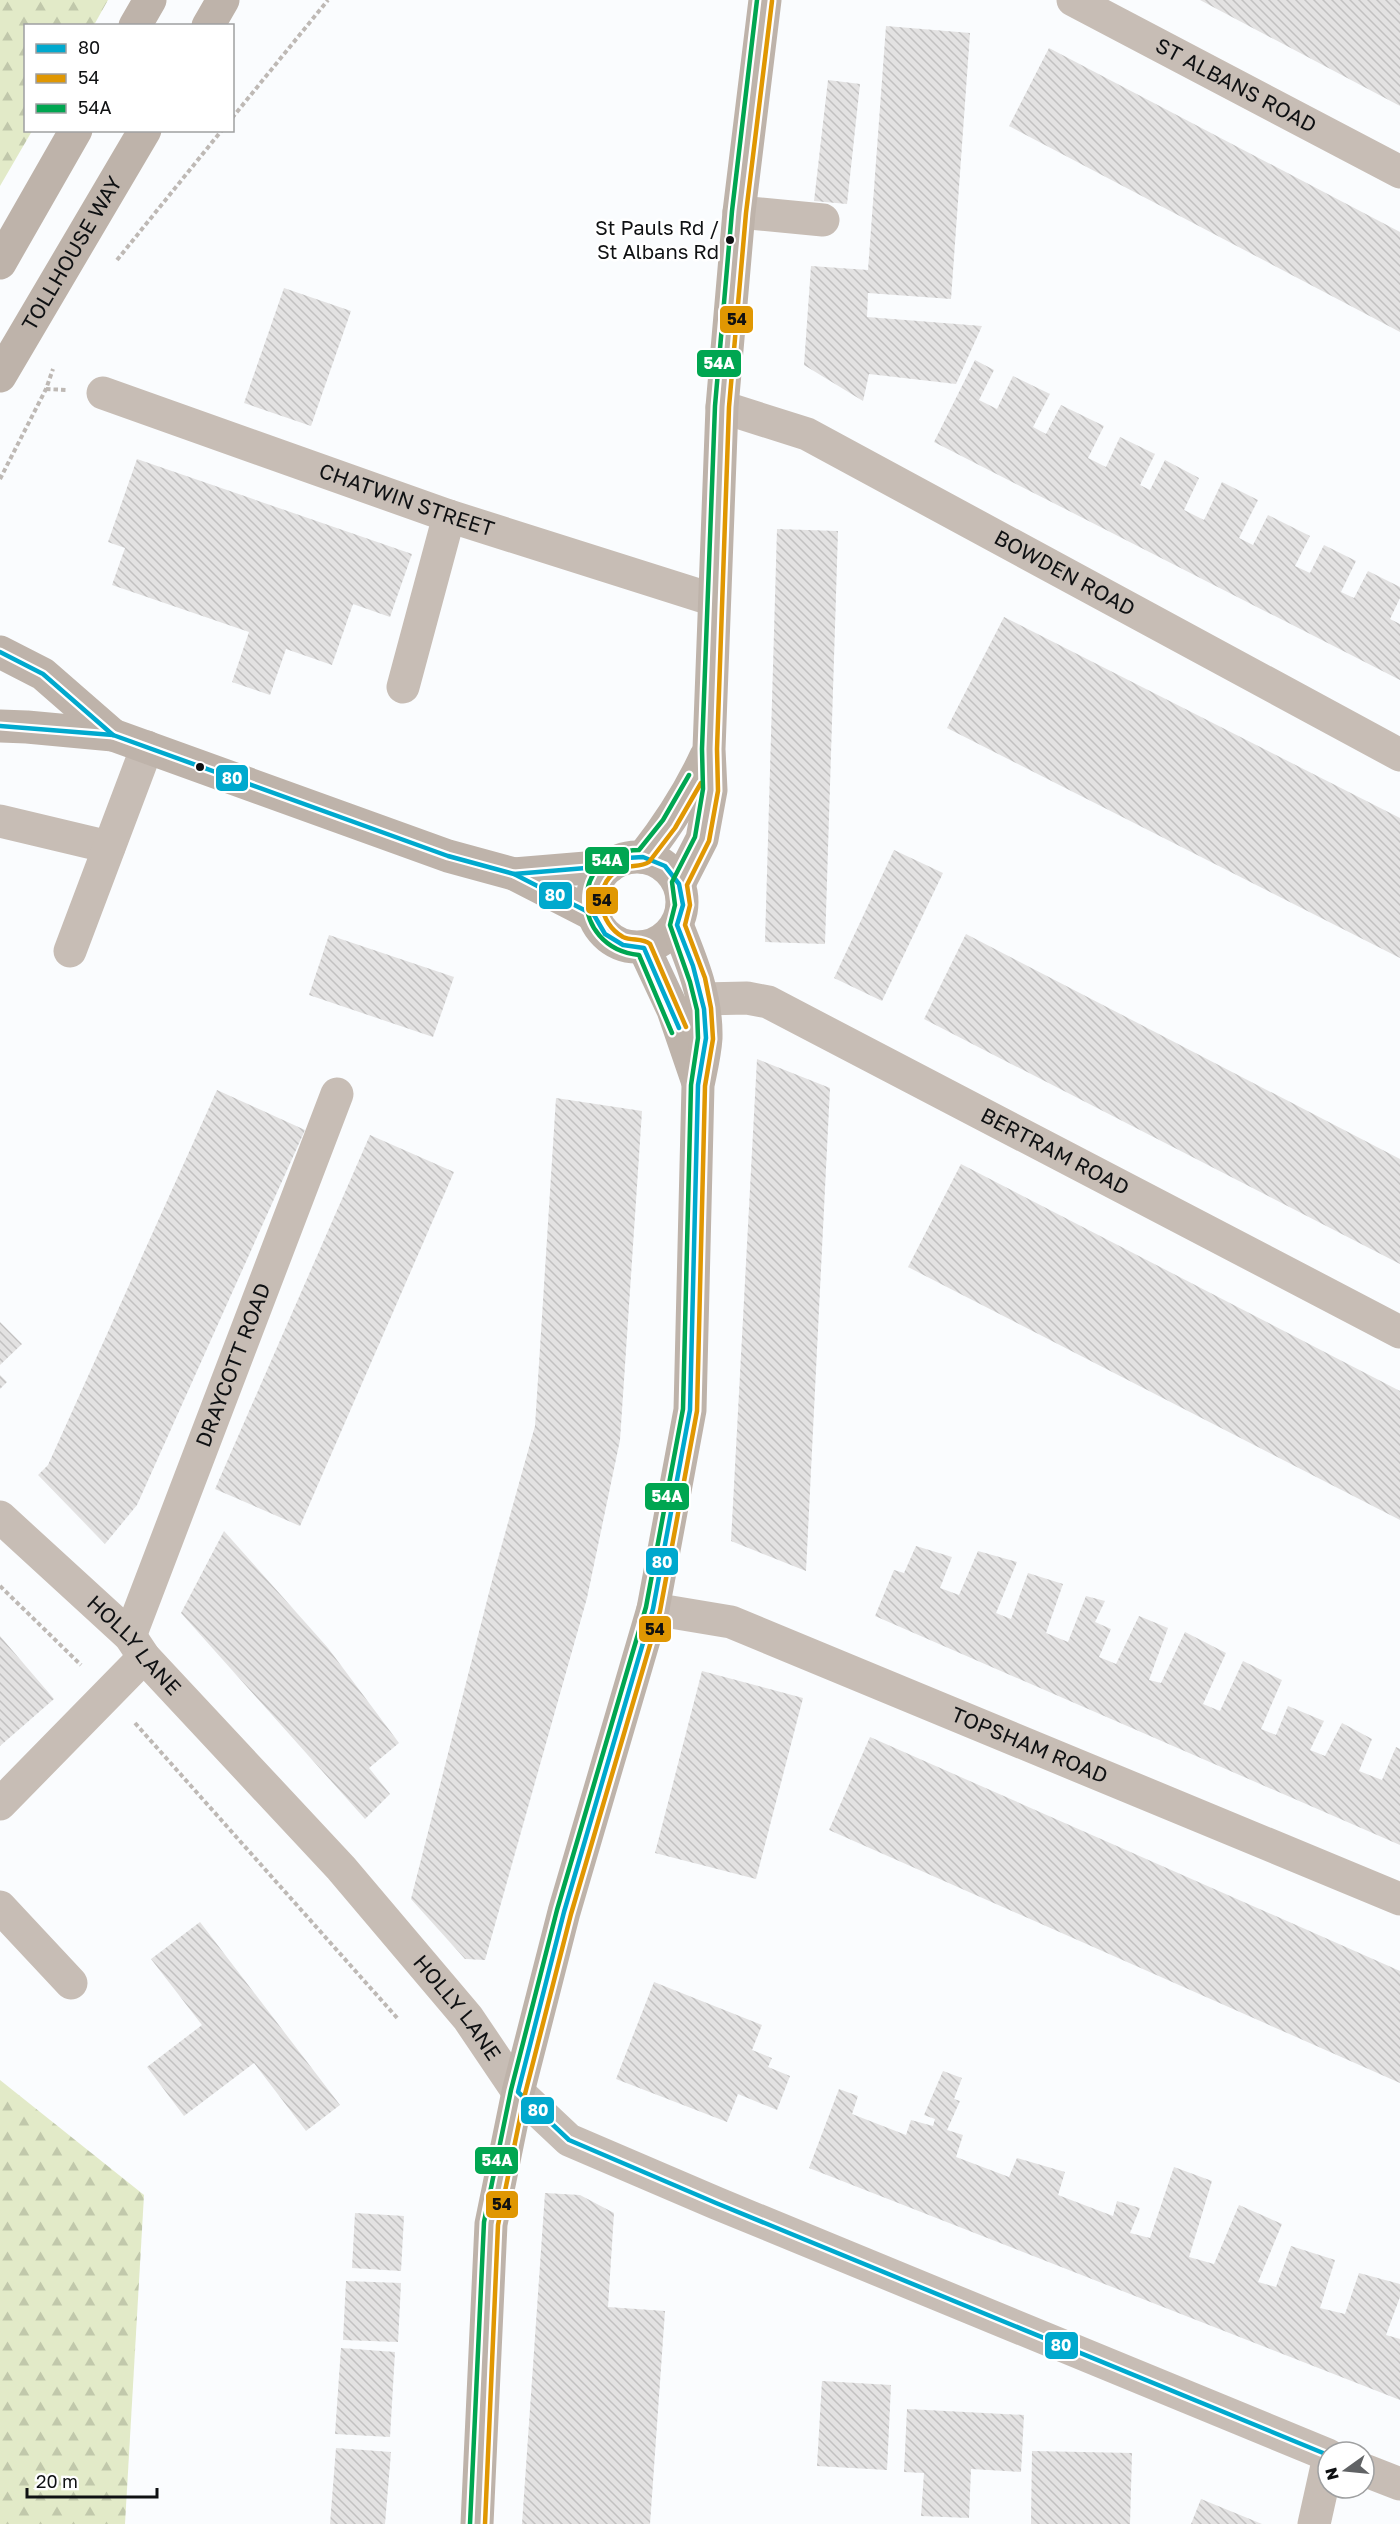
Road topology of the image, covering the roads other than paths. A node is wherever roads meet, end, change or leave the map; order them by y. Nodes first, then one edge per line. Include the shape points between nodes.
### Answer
1 (150, 0) edge
2 (223, 0) edge
3 (765, 0) edge
4 (1073, 0) edge
5 (136, 24) edge
6 (209, 24) edge
7 (75, 132) edge
8 (144, 132) edge
9 (1400, 172) edge
10 (739, 212) junction
11 (823, 220) dead end
12 (0, 263) edge
13 (0, 376) edge
14 (103, 393) dead end
15 (722, 407) junction
16 (449, 516) junction
17 (714, 600) junction
18 (0, 652) edge
19 (402, 687) dead end
20 (0, 726) edge
21 (113, 735) junction
22 (147, 747) junction
23 (710, 749) junction
24 (1400, 755) edge
25 (0, 821) edge
26 (109, 847) junction
27 (643, 857) junction
28 (610, 866) junction
29 (514, 874) junction
30 (679, 884) junction
31 (594, 915) junction
32 (677, 925) junction
33 (644, 948) junction
34 (70, 951) dead end
35 (702, 999) junction
36 (698, 1085) junction
37 (336, 1094) dead end
38 (1400, 1332) edge
39 (0, 1517) edge
40 (652, 1609) junction
41 (137, 1646) junction
42 (0, 1804) edge
43 (1400, 1899) edge
44 (0, 1907) edge
45 (71, 1983) dead end
46 (518, 2092) junction
47 (1316, 2450) edge
48 (1376, 2475) edge
49 (1400, 2484) edge
50 (1319, 2500) edge
51 (477, 2524) edge
52 (1314, 2524) edge

1 - 5 main road
2 - 6 main road
3 - 10 main road
4 - 9 street, ST ALBANS ROAD
7 - 12 main road
8 - 13 main road, TOLLHOUSE WAY
10 - 11 street
10 - 15 main road
14 - 16 street, CHATWIN STREET
15 - 17 main road
15 - 24 street, BOWDEN ROAD via 807,434
16 - 17 street, CHATWIN STREET
16 - 19 street
17 - 23 main road
18 - 21 main road via 43,674
20 - 21 main road
21 - 22 main road
22 - 26 street
22 - 29 main road via 448,856
23 - 27 main road via 669,824
23 - 30 main road via 711,790 702,839
25 - 26 street
26 - 34 street
27 - 28 main road via 626,858
27 - 30 main road via 665,866
28 - 29 main road
28 - 31 main road via 598,880 592,897
29 - 31 main road
30 - 32 main road via 683,905
31 - 33 main road via 605,934 614,940
32 - 33 main road via 663,940
32 - 35 main road
33 - 36 main road via 672,1010
35 - 36 main road via 706,1039
35 - 38 street, BERTRAM ROAD via 747,998 768,1002
36 - 40 main road via 690,1410
37 - 41 street, DRAYCOTT ROAD
39 - 41 street, HOLLY LANE
40 - 43 street, TOPSHAM ROAD via 731,1622
40 - 46 main road via 564,1912
41 - 42 street via 108,1692
41 - 46 street, HOLLY LANE via 341,1868 468,2018
44 - 45 street
46 - 47 street, HOLLY LANE via 569,2140
46 - 51 main road via 491,2224
48 - 49 street
50 - 52 street

